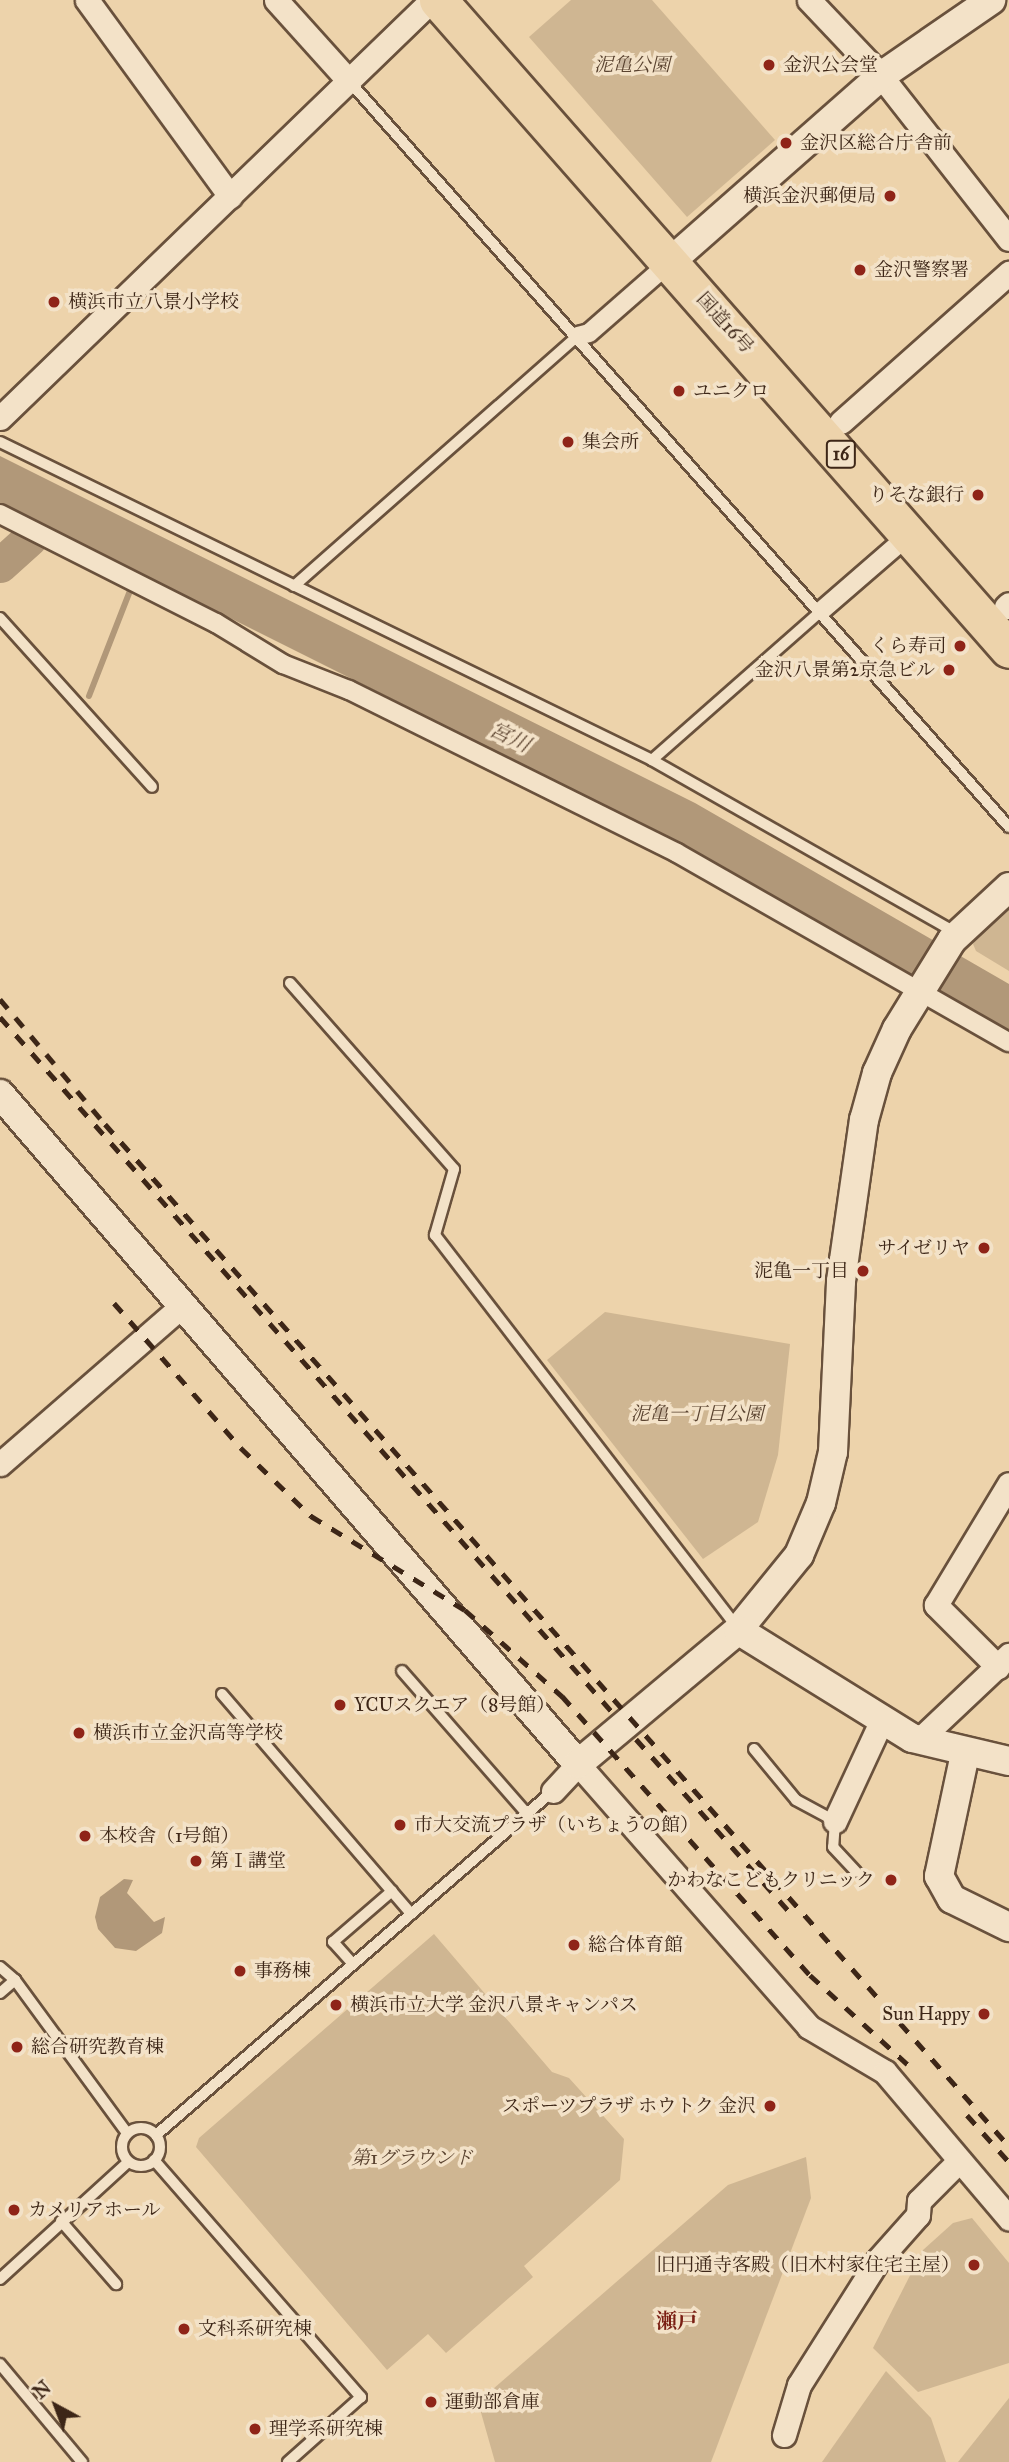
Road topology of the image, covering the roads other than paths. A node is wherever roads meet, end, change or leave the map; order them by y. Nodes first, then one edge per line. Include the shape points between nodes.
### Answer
1 (87, 0) edge
2 (276, 0) edge
3 (432, 0) edge
4 (438, 0) edge
5 (467, 0) edge
6 (809, 0) edge
7 (992, 0) edge
8 (881, 76) junction
9 (349, 80) junction
10 (230, 196) junction
11 (1009, 239) edge
12 (678, 255) junction
13 (1009, 273) edge
14 (579, 336) junction
15 (0, 418) edge
16 (841, 422) junction
17 (0, 442) edge
18 (0, 514) edge
19 (911, 533) junction
20 (294, 586) junction
21 (1008, 608) edge
22 (821, 611) junction
23 (0, 618) edge
24 (1009, 649) edge
25 (652, 760) junction
26 (152, 787) dead end
27 (1009, 827) edge
28 (1009, 887) edge
29 (953, 939) junction
30 (290, 983) dead end
31 (921, 989) junction
32 (1009, 1042) edge
33 (0, 1094) edge
34 (182, 1306) junction
35 (0, 1464) edge
36 (1009, 1484) edge
37 (738, 1630) junction
38 (1003, 1661) edge
39 (402, 1671) dead end
40 (222, 1694) dead end
41 (881, 1723) junction
42 (919, 1740) junction
43 (754, 1749) dead end
44 (965, 1754) junction
45 (1009, 1761) edge
46 (579, 1764) junction
47 (553, 1791) joint
48 (527, 1814) junction
49 (835, 1821) junction
50 (856, 1872) dead end
51 (392, 1891) junction
52 (411, 1914) junction
53 (1009, 1927) edge
54 (353, 1964) junction
55 (0, 1967) edge
56 (15, 1980) junction
57 (0, 1993) edge
58 (127, 2133) junction
59 (156, 2135) junction
60 (154, 2160) junction
61 (959, 2161) junction
62 (128, 2162) junction
63 (1009, 2218) edge
64 (61, 2221) junction
65 (0, 2279) edge
66 (116, 2284) dead end
67 (0, 2364) edge
68 (784, 2435) dead end
69 (82, 2462) edge
70 (288, 2462) edge

1 - 10 street
2 - 9 street
3 - 9 street
4 - 12 highway, 国道16号 / 16
5 - 12 highway, 国道16号 / 16
6 - 8 street
7 - 8 street
8 - 11 street
8 - 12 street
9 - 10 street
9 - 14 lane
10 - 15 street
12 - 14 street via 589,333
12 - 16 highway, 国道16号 / 16
12 - 19 highway, 国道16号 / 16
13 - 16 street
14 - 20 lane
14 - 22 lane
16 - 21 highway, 国道16号 / 16
17 - 20 lane
18 - 31 street via 216,623 283,664 349,690 677,853
19 - 22 street
19 - 24 highway, 国道16号 / 16
20 - 25 lane
22 - 25 lane
22 - 27 lane
23 - 26 lane
25 - 29 lane
28 - 29 street
29 - 31 street
30 - 37 lane via 454,1169 435,1235
31 - 32 street
31 - 37 street via 877,1073 864,1120 841,1281 833,1452 821,1503 799,1555
33 - 34 street
34 - 35 street
34 - 46 street
36 - 38 street via 936,1605
37 - 41 street
37 - 46 street
38 - 42 street
39 - 48 lane
40 - 51 lane
41 - 42 street
41 - 49 street
42 - 44 street
43 - 49 lane via 796,1800
44 - 45 street
44 - 53 street via 939,1876 952,1899
46 - 47 street
46 - 61 street via 809,2027 886,2072
47 - 48 lane
48 - 52 lane
49 - 50 lane via 833,1847
51 - 52 lane
51 - 54 lane via 333,1942
52 - 54 lane
54 - 59 lane
55 - 56 lane
56 - 57 lane
56 - 58 lane
58 - 59 lane via 145,2128
58 - 62 lane via 122,2151
59 - 60 lane via 160,2146
60 - 62 lane via 140,2166
60 - 70 lane via 362,2397
61 - 63 street
61 - 68 street via 919,2201 918,2215 878,2260 799,2385
62 - 64 lane
64 - 65 lane
64 - 66 lane
67 - 69 lane

